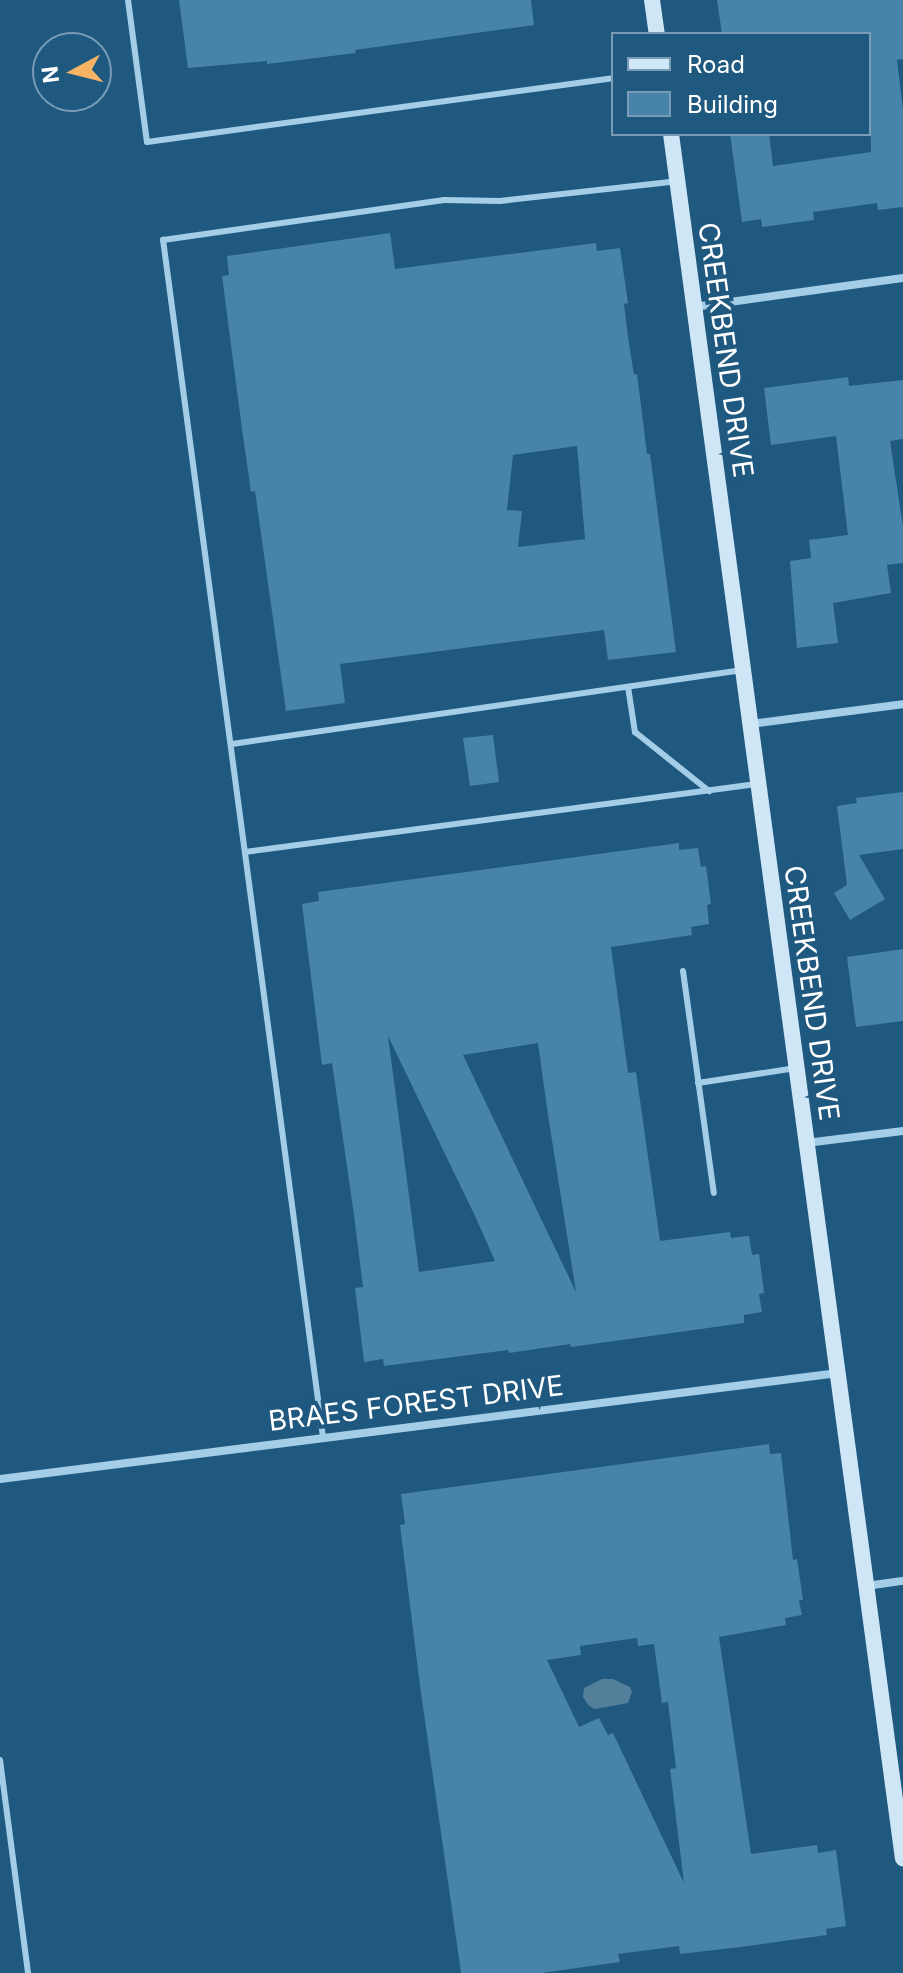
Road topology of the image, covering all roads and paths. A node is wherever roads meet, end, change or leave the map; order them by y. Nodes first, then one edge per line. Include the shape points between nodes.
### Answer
1 (128, 0) edge
2 (652, 0) edge
3 (657, 32) edge
4 (611, 78) edge
5 (671, 136) edge
6 (677, 181) junction
7 (903, 278) edge
8 (693, 307) junction
9 (743, 670) junction
10 (628, 687) junction
11 (903, 704) edge
12 (749, 724) junction
13 (232, 744) junction
14 (758, 784) junction
15 (709, 791) junction
16 (245, 852) junction
17 (683, 971) dead end
18 (796, 1068) junction
19 (698, 1083) junction
20 (903, 1131) edge
21 (806, 1143) junction
22 (714, 1193) dead end
23 (838, 1373) junction
24 (323, 1437) junction
25 (0, 1479) edge
26 (903, 1581) edge
27 (866, 1586) junction
28 (0, 1760) edge
29 (903, 1858) edge
30 (28, 1973) edge

1 - 4 lane via 147,142
2 - 3 street
5 - 6 street, CREEKBEND DRIVE
6 - 8 street, CREEKBEND DRIVE
6 - 13 lane via 500,201 444,200 163,240
7 - 8 street
8 - 9 street, CREEKBEND DRIVE
9 - 10 lane
9 - 12 street, CREEKBEND DRIVE
10 - 13 lane
10 - 15 lane via 635,732
11 - 12 street
12 - 14 street, CREEKBEND DRIVE
13 - 16 lane
14 - 15 lane
14 - 18 street, CREEKBEND DRIVE
15 - 16 lane
16 - 24 lane
17 - 19 lane
18 - 19 lane
18 - 21 street, CREEKBEND DRIVE
19 - 22 lane
20 - 21 street
21 - 23 street, CREEKBEND DRIVE
23 - 24 street, BRAES FOREST DRIVE
23 - 27 street, CREEKBEND DRIVE
24 - 25 street, BRAES FOREST DRIVE
26 - 27 street
27 - 29 street, CREEKBEND DRIVE
28 - 30 lane

